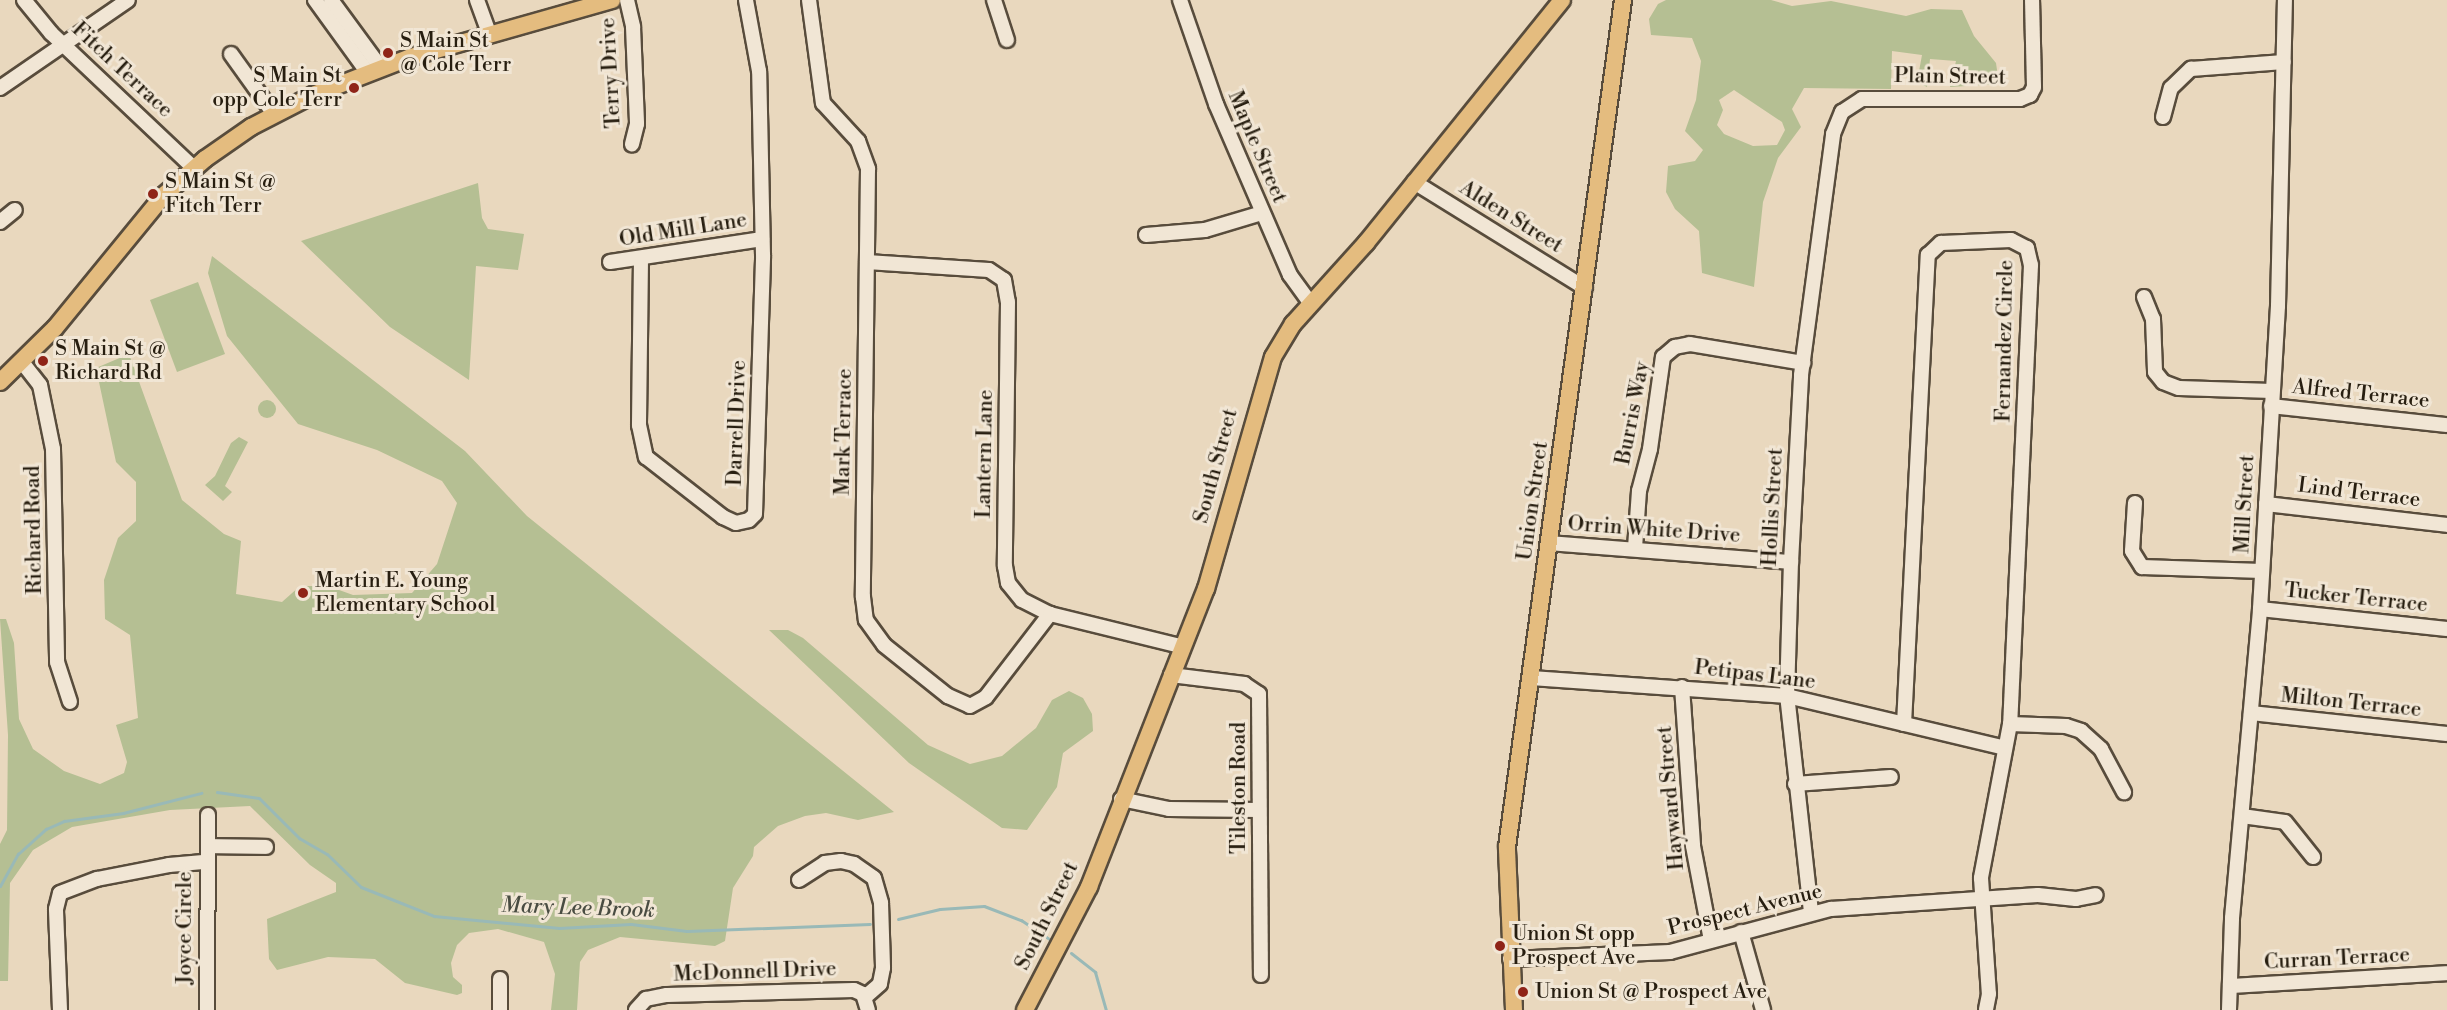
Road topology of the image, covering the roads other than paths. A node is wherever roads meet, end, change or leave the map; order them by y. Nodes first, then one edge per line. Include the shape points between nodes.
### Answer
1 (24, 0) edge
2 (128, 0) edge
3 (315, 0) edge
4 (331, 0) edge
5 (477, 0) edge
6 (612, 0) edge
7 (627, 0) edge
8 (746, 0) edge
9 (809, 0) edge
10 (994, 0) edge
11 (1180, 0) edge
12 (1562, 0) edge
13 (1623, 0) edge
14 (2032, 0) edge
15 (2285, 0) edge
16 (590, 3) edge
17 (489, 33) junction
18 (1007, 40) dead end
19 (64, 44) junction
20 (231, 54) dead end
21 (2284, 62) junction
22 (374, 71) junction
23 (0, 87) edge
24 (1846, 108) joint
25 (274, 114) junction
26 (2163, 117) dead end
27 (632, 144) dead end
28 (194, 168) junction
29 (1414, 182) junction
30 (15, 210) dead end
31 (1262, 213) junction
32 (0, 222) edge
33 (1146, 235) dead end
34 (762, 239) junction
35 (641, 259) junction
36 (610, 262) dead end
37 (867, 262) junction
38 (1585, 288) junction
39 (2144, 297) dead end
40 (1311, 304) junction
41 (22, 362) junction
42 (1803, 363) junction
43 (0, 382) edge
44 (2272, 391) junction
45 (2271, 406) junction
46 (2447, 425) edge
47 (2135, 503) dead end
48 (2266, 504) junction
49 (2447, 525) edge
50 (1550, 543) junction
51 (1635, 548) junction
52 (1791, 562) junction
53 (2262, 571) junction
54 (2260, 609) junction
55 (1050, 614) junction
56 (2447, 629) edge
57 (1180, 646) junction
58 (1171, 675) junction
59 (1531, 678) junction
60 (1682, 687) junction
61 (1787, 696) junction
62 (70, 702) dead end
63 (2251, 713) junction
64 (1904, 724) junction
65 (2010, 724) junction
66 (2447, 734) edge
67 (2005, 748) junction
68 (1891, 777) dead end
69 (1795, 784) junction
70 (2124, 792) dead end
71 (1121, 800) junction
72 (1259, 810) junction
73 (208, 815) dead end
74 (2242, 816) junction
75 (209, 846) junction
76 (266, 847) dead end
77 (2313, 857) dead end
78 (206, 862) junction
79 (799, 880) dead end
80 (2096, 895) dead end
81 (1981, 900) junction
82 (1811, 912) junction
83 (1741, 932) junction
84 (1712, 940) junction
85 (1510, 959) junction
86 (2447, 974) edge
87 (1261, 975) dead end
88 (500, 979) dead end
89 (2230, 986) junction
90 (867, 1003) edge
91 (60, 1010) edge
92 (207, 1010) edge
93 (500, 1010) edge
94 (636, 1010) edge
95 (1025, 1010) edge
96 (1514, 1010) edge
97 (1763, 1010) edge
98 (1986, 1010) edge
99 (2229, 1010) edge

1 - 19 street, Fitch Terrace
2 - 19 street
3 - 22 street
4 - 22 street
5 - 17 street
6 - 16 main road
7 - 27 street, Terry Drive via 633,27 637,124
8 - 34 street, Darrell Drive via 759,71
9 - 37 street, Mark Terrace via 821,98 832,117 858,141 867,163
10 - 18 street
11 - 31 street, Maple Street via 1211,93
12 - 29 main road, South Street
13 - 38 main road, Union Street
14 - 24 street, Plain Street via 2034,87 2030,95 2020,99 1875,97
15 - 21 street, Mill Street
16 - 17 main road
17 - 22 main road
19 - 23 street
19 - 28 street, Fitch Terrace
20 - 25 street
21 - 26 street via 2191,69 2171,88
21 - 44 street, Mill Street
22 - 25 main road
24 - 42 street, Hollis Street via 1833,134
25 - 28 main road
28 - 41 main road via 147,214 73,308
29 - 38 street, Alden Street
29 - 40 main road, South Street
30 - 32 street
31 - 33 street via 1205,230
31 - 40 street, Maple Street via 1294,282
34 - 35 street, Old Mill Lane
34 - 35 street, Darrell Drive via 755,514 736,523 646,457 639,425
35 - 36 street, Old Mill Lane
37 - 55 street, Lantern Lane via 989,270 1004,280 1008,302 1005,572 1017,596
37 - 55 street, Mark Terrace via 863,597 871,631 948,696 970,706 986,697
38 - 50 main road, Union Street
39 - 44 street via 2153,319 2155,372 2163,382 2179,388
40 - 57 main road, South Street via 1284,337 1264,374 1206,589
41 - 43 main road
41 - 62 street, Richard Road via 40,385 53,449 57,662
42 - 51 street, Burris Way via 1690,344 1675,347 1663,357 1640,491
42 - 52 street, Hollis Street
44 - 45 street, Mill Street
45 - 46 street, Alfred Terrace
45 - 48 street, Mill Street
47 - 53 street via 2132,551 2142,567
48 - 49 street, Lind Terrace
48 - 53 street, Mill Street
50 - 51 street, Orrin White Drive
50 - 59 main road, Union Street
51 - 52 street, Orrin White Drive
52 - 61 street, Hollis Street
53 - 54 street, Mill Street
54 - 56 street, Tucker Terrace
54 - 63 street, Mill Street
55 - 57 street, Lantern Lane
57 - 58 main road, South Street
58 - 71 main road, South Street
58 - 72 street, Tileston Road via 1244,684 1257,690
59 - 60 street, Petipas Lane
59 - 85 main road, Union Street via 1506,862
60 - 61 street, Petipas Lane
60 - 84 street, Hayward Street via 1692,837
61 - 64 street, Petipas Lane
61 - 69 street, Hollis Street
63 - 66 street, Milton Terrace
63 - 74 street, Mill Street
64 - 65 street, Fernandez Circle via 1928,255 1941,243 2011,240 2027,248 2031,265
64 - 67 street, Petipas Lane
65 - 67 street, Fernandez Circle
65 - 70 street via 2066,726 2081,731 2102,749
67 - 81 street, Fernandez Circle via 1981,878
68 - 69 street
69 - 82 street, Hollis Street
71 - 72 street via 1169,809
71 - 95 main road, South Street via 1089,887
72 - 87 street, Tileston Road
73 - 75 street, Joyce Circle
74 - 77 street via 2284,822
74 - 89 street, Mill Street
75 - 76 street, Joyce Circle
75 - 78 street, Joyce Circle
78 - 91 street via 97,879 60,893 56,909
78 - 92 street, Joyce Circle
79 - 90 street via 825,863 841,861 854,864 874,878 881,903 884,968 880,984
80 - 81 street, Prospect Avenue via 2076,899 2038,895
81 - 82 street, Prospect Avenue
81 - 98 street, Fernandez Circle via 1989,994
82 - 83 street, Prospect Avenue
83 - 84 street, Prospect Avenue
83 - 97 street
84 - 85 street, Prospect Avenue via 1651,954
85 - 96 main road, Union Street
86 - 89 street, Curran Terrace
88 - 93 street
89 - 99 street, Mill Street
90 - 94 street, McDonnell Drive via 854,990 667,994 646,999

